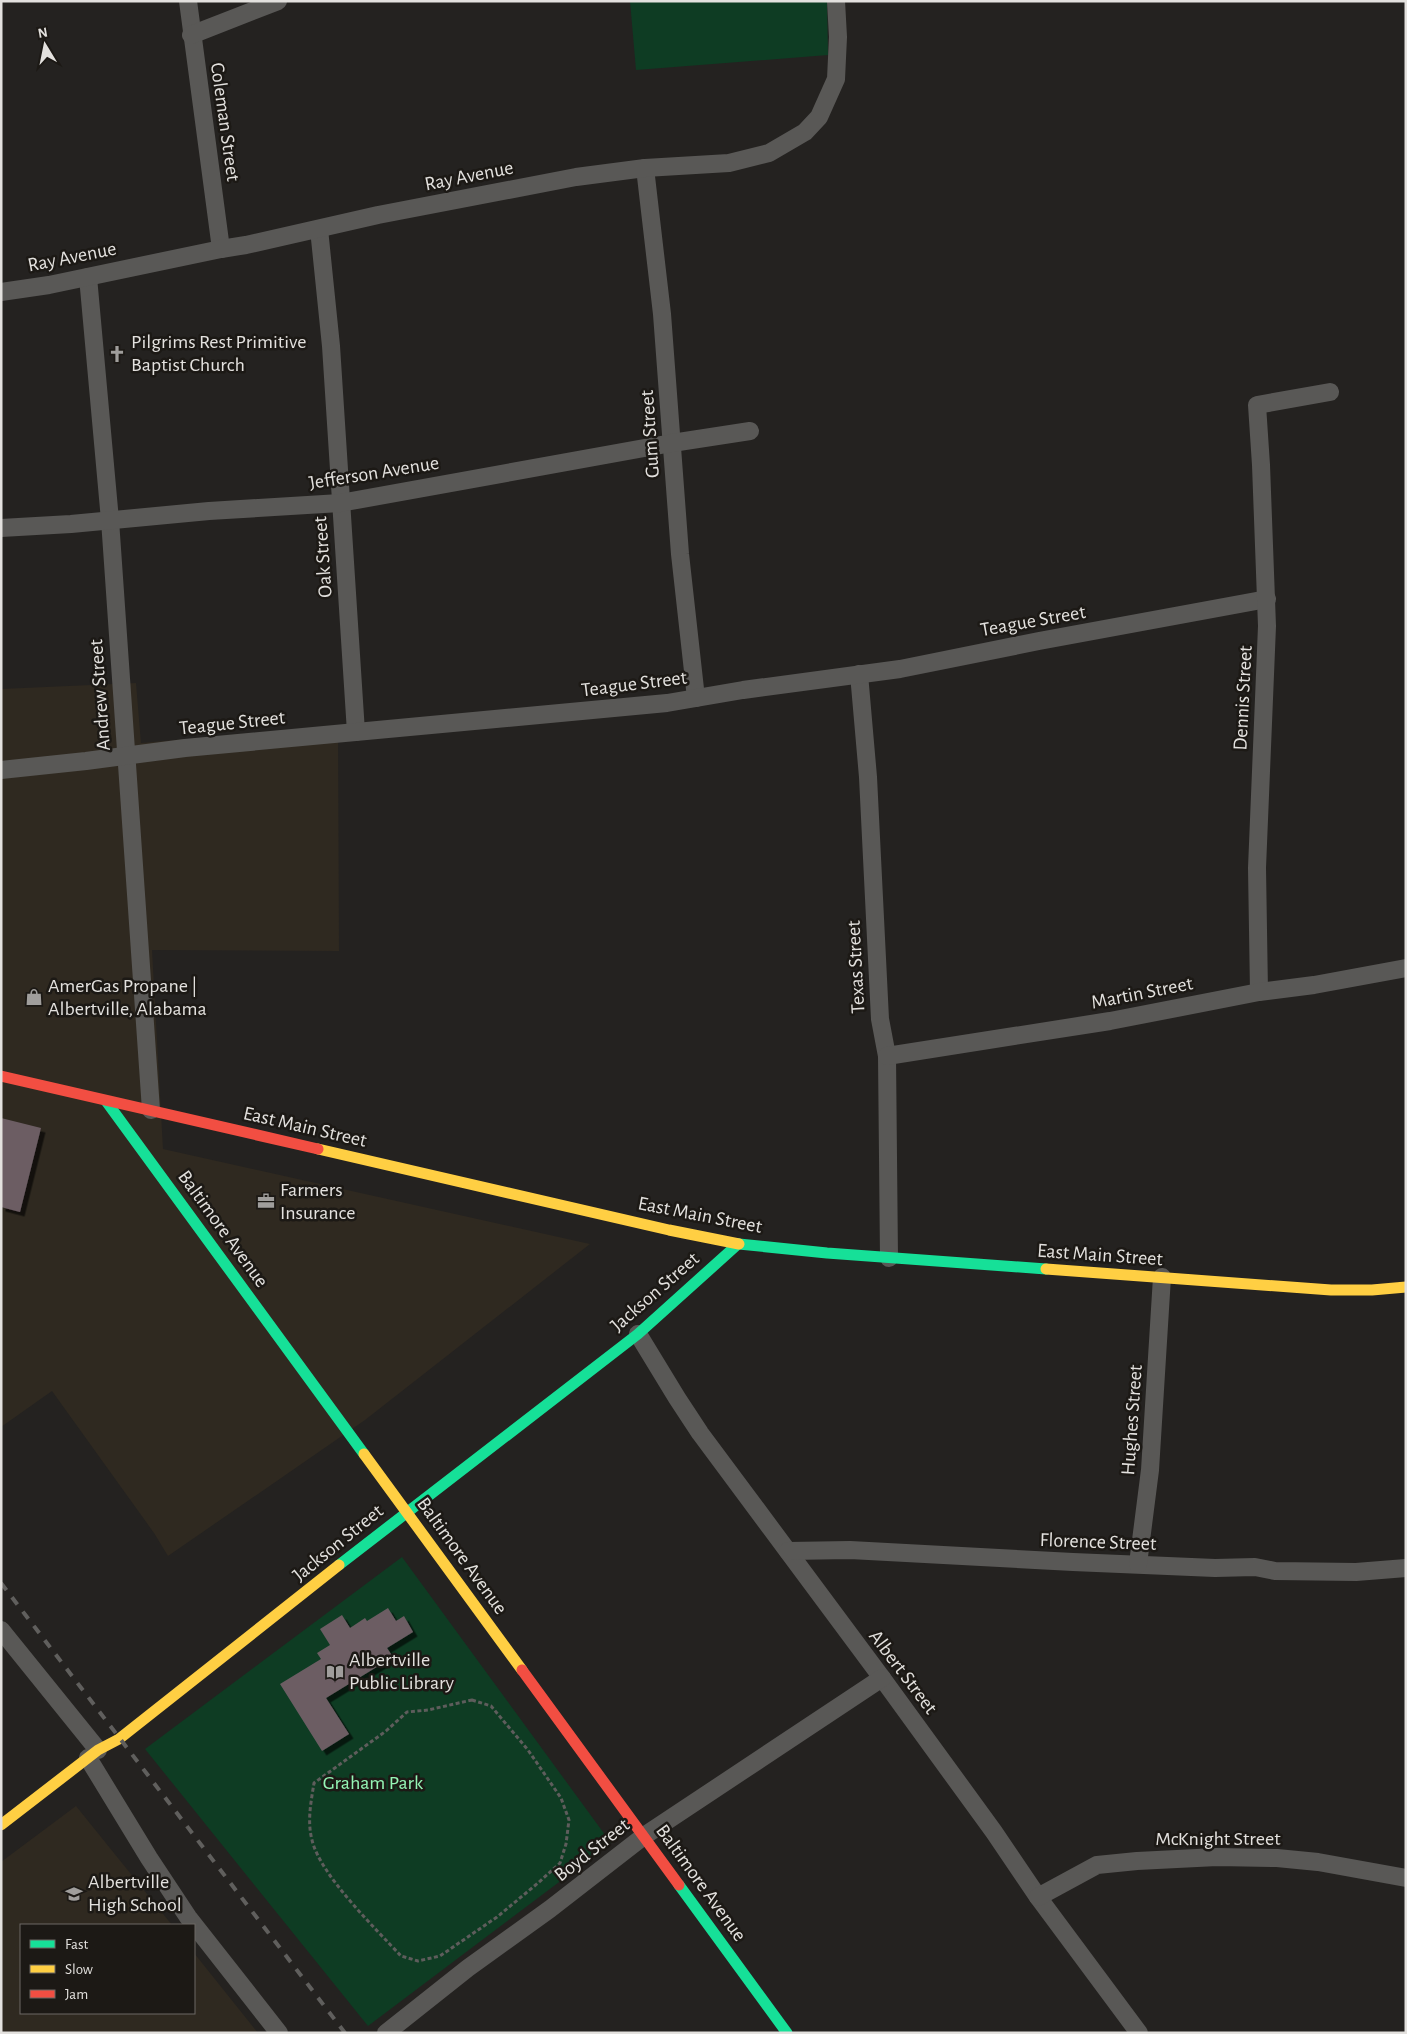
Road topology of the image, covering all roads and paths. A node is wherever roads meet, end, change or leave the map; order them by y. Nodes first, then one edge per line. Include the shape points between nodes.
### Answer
1 (188, 1) edge
2 (278, 1) edge
3 (836, 1) edge
4 (191, 35) junction
5 (645, 168) junction
6 (319, 229) junction
7 (221, 249) junction
8 (88, 277) junction
9 (1, 292) edge
10 (1330, 392) dead end
11 (750, 431) dead end
12 (672, 443) junction
13 (340, 503) junction
14 (110, 520) junction
15 (1, 528) edge
16 (1267, 599) junction
17 (859, 674) junction
18 (696, 698) junction
19 (356, 732) junction
20 (126, 756) junction
21 (1, 770) edge
22 (1406, 968) edge
23 (1258, 992) junction
24 (887, 1056) junction
25 (1, 1076) edge
26 (106, 1100) junction
27 (151, 1110) junction
28 (738, 1244) junction
29 (889, 1258) junction
30 (1162, 1278) junction
31 (1406, 1287) edge
32 (638, 1334) junction
33 (407, 1512) junction
34 (788, 1552) junction
35 (1138, 1564) junction
36 (1406, 1568) edge
37 (1, 1630) edge
38 (882, 1678) junction
39 (93, 1754) junction
40 (314, 1783) joint
41 (1, 1824) edge
42 (644, 1836) junction
43 (1406, 1878) edge
44 (1038, 1897) junction
45 (193, 1924) edge
46 (195, 1926) edge
47 (279, 2033) edge
48 (386, 2033) edge
49 (787, 2033) edge
50 (1139, 2033) edge

1 - 4 street, Coleman Street
2 - 4 street
3 - 5 street, Ray Avenue via 836,79 819,117 805,132 769,153 729,163
4 - 7 street, Coleman Street
5 - 6 street, Ray Avenue via 576,177
5 - 12 street, Gum Street via 662,314
6 - 7 street, Ray Avenue
6 - 13 street, Oak Street via 331,346
7 - 8 street, Ray Avenue
8 - 9 street, Ray Avenue
8 - 14 street, Andrew Street
10 - 16 street, Dennis Street via 1257,405
11 - 12 street, Jefferson Avenue
12 - 13 street, Jefferson Avenue
12 - 18 street, Gum Street
13 - 14 street, Jefferson Avenue
13 - 19 street, Oak Street
14 - 15 street, Jefferson Avenue
14 - 20 street, Andrew Street
16 - 17 street, Teague Street
16 - 23 street, Dennis Street via 1257,868
17 - 18 street, Teague Street
17 - 24 street, Texas Street via 868,777 880,1019
18 - 19 street, Teague Street
19 - 20 street, Teague Street
20 - 21 street, Teague Street
20 - 27 street, Andrew Street
22 - 23 street, Martin Street
23 - 24 street, Martin Street via 1110,1021
24 - 29 street, Texas Street
25 - 26 main road, East Main Street
26 - 27 main road, East Main Street
26 - 33 main road, Baltimore Avenue
27 - 28 main road, East Main Street
28 - 29 main road, East Main Street
28 - 32 main road, Jackson Street
29 - 30 main road, East Main Street
30 - 31 main road, East Main Street via 1331,1290
30 - 35 street, Hughes Street via 1150,1470
32 - 33 main road, Jackson Street
32 - 34 street, Albert Street via 691,1419
33 - 39 main road, Jackson Street via 126,1733
33 - 42 main road, Baltimore Avenue
34 - 35 street, Florence Street via 850,1550
34 - 38 street, Albert Street
35 - 36 street, Florence Street via 1275,1571 1356,1572
37 - 39 street
38 - 42 street, Boyd Street
38 - 44 street, Albert Street
39 - 41 main road, Jackson Street
39 - 45 street via 149,1858
40 - 40 path via 309,1813 312,1841 325,1870 401,1956 418,1961 440,1956 497,1917 560,1863 569,1820 561,1798 528,1750 491,1706 472,1700 407,1712
42 - 48 street, Boyd Street
42 - 49 main road, Baltimore Avenue
43 - 44 street, McKnight Street via 1318,1862 1217,1856 1097,1865
44 - 50 street, Albert Street
46 - 47 street

